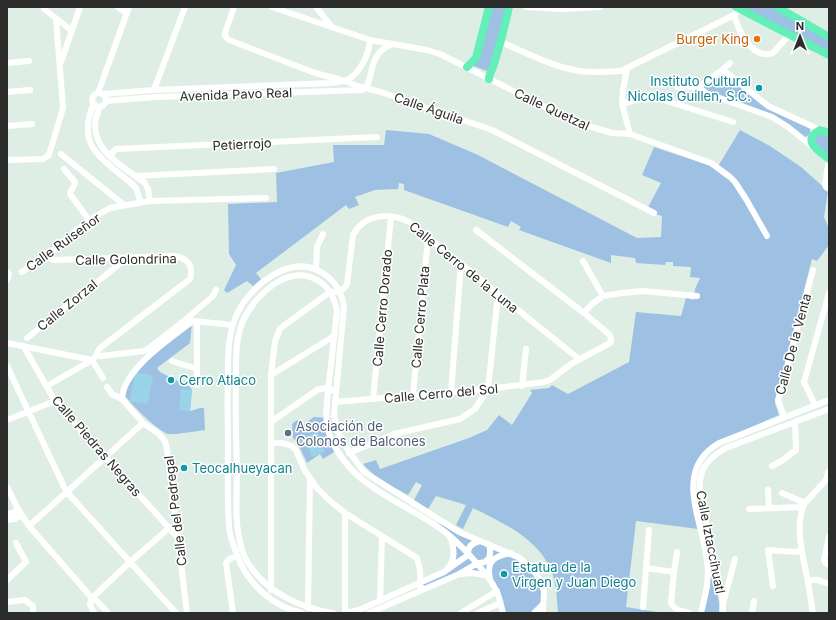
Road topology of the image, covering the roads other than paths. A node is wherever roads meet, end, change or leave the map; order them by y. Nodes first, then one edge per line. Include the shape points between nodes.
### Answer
1 (80, 7) edge
2 (118, 7) edge
3 (185, 7) edge
4 (234, 7) edge
5 (272, 7) edge
6 (316, 7) edge
7 (489, 7) edge
8 (509, 7) edge
9 (526, 7) edge
10 (600, 7) edge
11 (777, 7) edge
12 (44, 9) dead end
13 (128, 10) edge
14 (737, 10) edge
15 (56, 18) junction
16 (332, 27) junction
17 (71, 30) junction
18 (789, 35) junction
19 (829, 37) edge
20 (370, 40) junction
21 (502, 42) junction
22 (393, 44) junction
23 (829, 55) edge
24 (28, 61) dead end
25 (7, 62) edge
26 (730, 62) dead end
27 (60, 64) junction
28 (467, 67) junction
29 (627, 69) junction
30 (721, 71) junction
31 (490, 80) junction
32 (345, 81) junction
33 (676, 87) dead end
34 (698, 87) junction
35 (366, 88) junction
36 (30, 90) dead end
37 (154, 90) junction
38 (7, 92) edge
39 (100, 93) junction
40 (106, 101) junction
41 (94, 104) junction
42 (622, 104) junction
43 (101, 106) junction
44 (733, 122) dead end
45 (32, 124) dead end
46 (7, 126) edge
47 (811, 126) junction
48 (826, 130) edge
49 (630, 134) junction
50 (377, 138) dead end
51 (804, 139) junction
52 (815, 148) junction
53 (61, 154) dead end
54 (111, 157) junction
55 (829, 159) edge
56 (7, 160) edge
57 (64, 169) dead end
58 (274, 169) dead end
59 (136, 176) junction
60 (829, 189) edge
61 (266, 198) dead end
62 (150, 201) junction
63 (140, 202) junction
64 (124, 205) junction
65 (654, 213) dead end
66 (391, 217) junction
67 (89, 220) junction
68 (476, 230) dead end
69 (323, 234) dead end
70 (767, 236) dead end
71 (428, 238) junction
72 (50, 253) junction
73 (127, 258) junction
74 (583, 261) dead end
75 (461, 264) junction
76 (316, 269) junction
77 (813, 270) dead end
78 (7, 272) edge
79 (22, 272) dead end
80 (7, 280) edge
81 (216, 290) dead end
82 (330, 292) junction
83 (340, 292) junction
84 (829, 293) edge
85 (498, 294) junction
86 (603, 296) junction
87 (697, 296) dead end
88 (584, 313) junction
89 (235, 319) junction
90 (185, 320) junction
91 (195, 321) junction
92 (243, 323) junction
93 (232, 326) junction
94 (334, 336) junction
95 (27, 338) dead end
96 (7, 343) edge
97 (24, 346) junction
98 (526, 349) dead end
99 (228, 352) junction
100 (236, 353) junction
101 (98, 355) junction
102 (92, 360) junction
103 (579, 360) junction
104 (172, 361) dead end
105 (7, 366) edge
106 (197, 369) junction
107 (271, 374) junction
108 (103, 378) dead end
109 (197, 385) dead end
110 (47, 386) junction
111 (522, 386) junction
112 (107, 387) dead end
113 (488, 389) junction
114 (328, 390) junction
115 (335, 391) junction
116 (451, 392) junction
117 (413, 396) junction
118 (122, 399) junction
119 (373, 399) junction
120 (827, 400) edge
121 (55, 401) junction
122 (335, 402) junction
123 (815, 405) junction
124 (829, 410) edge
125 (28, 411) junction
126 (334, 413) junction
127 (326, 414) junction
128 (784, 417) junction
129 (7, 420) edge
130 (143, 422) junction
131 (271, 422) junction
132 (795, 422) junction
133 (272, 443) junction
134 (349, 453) junction
135 (105, 457) junction
136 (772, 466) dead end
137 (829, 471) edge
138 (310, 479) junction
139 (7, 487) edge
140 (768, 490) dead end
141 (66, 492) junction
142 (782, 493) dead end
143 (804, 505) junction
144 (769, 508) junction
145 (18, 509) junction
146 (749, 509) dead end
147 (345, 513) junction
148 (7, 514) edge
149 (22, 515) junction
150 (7, 520) edge
151 (30, 526) junction
152 (170, 528) junction
153 (649, 530) dead end
154 (450, 536) junction
155 (829, 536) edge
156 (382, 537) junction
157 (178, 538) junction
158 (480, 541) junction
159 (16, 543) dead end
160 (488, 544) junction
161 (801, 550) junction
162 (677, 552) dead end
163 (511, 553) junction
164 (237, 556) junction
165 (468, 556) junction
166 (735, 559) dead end
167 (130, 562) junction
168 (476, 564) junction
169 (829, 565) edge
170 (646, 568) junction
171 (444, 572) junction
172 (674, 572) junction
173 (457, 575) junction
174 (485, 575) junction
175 (7, 580) edge
176 (490, 580) junction
177 (420, 582) junction
178 (808, 583) junction
179 (829, 584) edge
180 (773, 586) dead end
181 (272, 589) junction
182 (421, 590) junction
183 (497, 591) junction
184 (267, 596) junction
185 (92, 598) junction
186 (380, 601) junction
187 (754, 601) dead end
188 (7, 602) edge
189 (723, 602) junction
190 (500, 603) junction
191 (543, 604) junction
192 (643, 607) dead end
193 (308, 608) junction
194 (33, 613) edge
195 (94, 613) edge
196 (108, 613) edge
197 (176, 613) edge
198 (187, 613) edge
199 (233, 613) edge
200 (302, 613) edge
201 (333, 613) edge
202 (345, 613) edge
203 (369, 613) edge
204 (463, 613) edge
205 (478, 613) edge
206 (503, 613) edge
207 (534, 613) edge
208 (543, 613) edge
209 (689, 613) edge
210 (701, 613) edge
211 (723, 613) edge
212 (752, 613) edge
213 (813, 613) edge

1 - 17 street
2 - 13 street
3 - 37 street
4 - 32 street, Calle Águila via 225,33 229,40 315,73
5 - 16 street, Calle Quetzal
6 - 16 street
7 - 28 main road via 476,58
8 - 21 main road
9 - 10 street
11 - 19 main road
12 - 15 street
13 - 39 street
14 - 18 main road
14 - 18 street via 738,27 754,50 763,54 773,53
14 - 29 street
15 - 17 street
15 - 27 street
16 - 20 street, Calle Quetzal
17 - 27 street
18 - 23 main road
20 - 22 street, Calle Quetzal
20 - 32 street via 368,52 358,72
21 - 29 street via 580,71 608,72
21 - 31 main road via 489,75
22 - 28 street, Calle Quetzal via 428,50
22 - 35 street via 383,48 377,55
24 - 25 street
26 - 30 street
27 - 56 street via 64,108 49,155 43,159
28 - 31 street, Calle Quetzal
29 - 42 street
30 - 34 street
30 - 47 street via 768,106
31 - 49 street, Calle Quetzal via 575,122 612,133
32 - 35 street, Calle Águila
32 - 37 street, Avenida Pavo Real
33 - 34 street
34 - 51 street via 706,93 772,117
35 - 40 street, Avenida Pavo Real via 348,91
35 - 65 street, Calle Águila via 492,130
36 - 38 street
37 - 39 street, Avenida Pavo Real
39 - 40 street via 105,96
39 - 41 street via 94,96
40 - 43 street
41 - 43 street
41 - 63 street via 87,127 93,149 136,187
42 - 44 street via 651,96
42 - 49 street
43 - 54 street via 94,124 96,138
45 - 46 street
47 - 48 street
47 - 51 street via 810,135
48 - 52 main road via 811,138
49 - 70 street, Calle Quetzal via 717,167 735,182
50 - 54 street, Petierrojo via 116,149
51 - 52 street
52 - 55 main road
53 - 64 street
54 - 59 street
55 - 60 street via 825,184
57 - 67 street via 75,182 70,193
58 - 59 street
59 - 62 street via 145,183
61 - 62 street, Calle Ruiseñor
62 - 63 street, Calle Ruiseñor
63 - 64 street, Calle Ruiseñor
64 - 67 street, Calle Ruiseñor via 110,208
66 - 71 street, Calle Cerro de la Luna via 405,219
66 - 83 street, Calle Cerro de la Luna via 369,219 356,229 347,284
66 - 119 street, Calle Cerro Dorado
67 - 72 street, Calle Ruiseñor
68 - 88 street
69 - 76 street via 317,247
71 - 75 street, Calle Cerro de la Luna
71 - 117 street, Calle Cerro Plata
72 - 73 street, Calle Golondrina via 50,258 54,260
72 - 79 street, Calle Ruiseñor
73 - 95 street, Calle Zorzal
73 - 101 street, Calle Golondrina via 179,257 190,266 190,279 100,348
74 - 86 street
75 - 85 street, Calle Cerro de la Luna
75 - 116 street
76 - 83 street via 328,276
76 - 89 street via 290,268 277,272 251,294
77 - 128 street, Calle De la Venta via 778,400
78 - 80 street
81 - 90 street via 213,296
82 - 83 street
82 - 92 street via 325,285 313,278 301,276 284,279 262,294
82 - 94 street via 337,312
82 - 107 street via 280,328 273,348
83 - 115 street via 344,307
84 - 123 street via 804,382
85 - 103 street, Calle Cerro de la Luna
85 - 113 street
86 - 87 street via 637,292
86 - 88 street
88 - 103 street via 610,335 611,340 608,345
89 - 92 street
89 - 93 street
90 - 91 street
90 - 101 street via 147,350
91 - 93 street
91 - 106 street
91 - 118 street via 134,370 124,387
92 - 100 street
93 - 99 street
94 - 107 street
94 - 114 street
96 - 97 street
97 - 102 street
97 - 110 street, Calle Piedras Negras
98 - 111 street
99 - 100 street
99 - 164 street via 229,528
100 - 181 street via 237,512 241,546 248,563
101 - 102 street, Calle Golondrina
102 - 108 street
102 - 110 street, Calle Golondrina
103 - 111 street, Calle Cerro del Sol via 546,382
104 - 106 street
105 - 125 street
106 - 109 street
107 - 131 street
110 - 121 street, Calle Piedras Negras
111 - 113 street, Calle Cerro del Sol
112 - 118 street, Calle del Pedregal via 112,394
113 - 116 street, Calle Cerro del Sol
113 - 134 street via 475,409 460,419 394,434
114 - 115 street
114 - 127 street
114 - 131 street via 317,390
115 - 122 street
116 - 117 street, Calle Cerro del Sol
117 - 119 street, Calle Cerro del Sol
118 - 130 street, Calle del Pedregal
119 - 122 street, Calle Cerro del Sol
120 - 123 street
120 - 124 street
121 - 125 street
121 - 135 street, Calle Piedras Negras
122 - 126 street
123 - 128 street
124 - 132 street, Calle Iztaccíhuatl
125 - 129 street
125 - 141 street
126 - 127 street
126 - 134 street via 337,429
127 - 154 street via 328,429 335,447 346,464 372,488
128 - 210 street via 719,443 700,459 692,483 707,555 707,587
130 - 135 street
130 - 157 street, Calle del Pedregal via 158,434 167,449
131 - 133 street
132 - 136 street via 796,450
132 - 189 street, Calle Iztaccíhuatl via 726,448 710,459 702,472 700,495
133 - 138 street via 287,443 292,446
133 - 181 street
134 - 158 street via 364,472 459,532
135 - 141 street
135 - 152 street, Calle Piedras Negras
137 - 143 street via 826,480
138 - 147 street
138 - 193 street
139 - 145 street
140 - 144 street
141 - 151 street
141 - 167 street
142 - 143 street
143 - 144 street
143 - 161 street via 800,525
144 - 146 street
145 - 148 street
145 - 149 street
147 - 156 street
147 - 202 street
149 - 150 street
149 - 151 street
151 - 185 street
152 - 157 street, Calle Piedras Negras
152 - 167 street
153 - 170 street
154 - 165 street
154 - 171 street via 453,559 452,564
155 - 169 street via 824,560
156 - 177 street via 417,558
156 - 186 street
157 - 198 street, Calle del Pedregal
158 - 160 street
158 - 165 street via 470,546
159 - 175 street via 26,562
160 - 163 street
160 - 168 street via 489,558
161 - 178 street
161 - 180 street via 768,550
162 - 172 street
163 - 176 street via 498,556 492,561 488,572
163 - 191 street via 536,574 544,591
164 - 184 street via 247,575
164 - 199 street via 226,563
165 - 168 street
165 - 171 street
166 - 189 street
167 - 185 street
167 - 197 street
168 - 173 street
168 - 174 street
170 - 172 street
170 - 192 street
171 - 177 street
172 - 209 street via 671,599 677,610
173 - 174 street
173 - 182 street
174 - 176 street
176 - 183 street
177 - 182 street
177 - 186 street
178 - 179 street via 814,579
178 - 213 street
181 - 184 street
181 - 193 street
182 - 203 street
183 - 190 street
183 - 204 street
184 - 200 street
185 - 195 street via 90,604
185 - 196 street
186 - 202 street
187 - 212 street
188 - 194 street via 25,600 32,606
189 - 211 street, Calle Iztaccíhuatl
190 - 205 street
190 - 206 street
191 - 207 street
191 - 208 street
193 - 201 street

